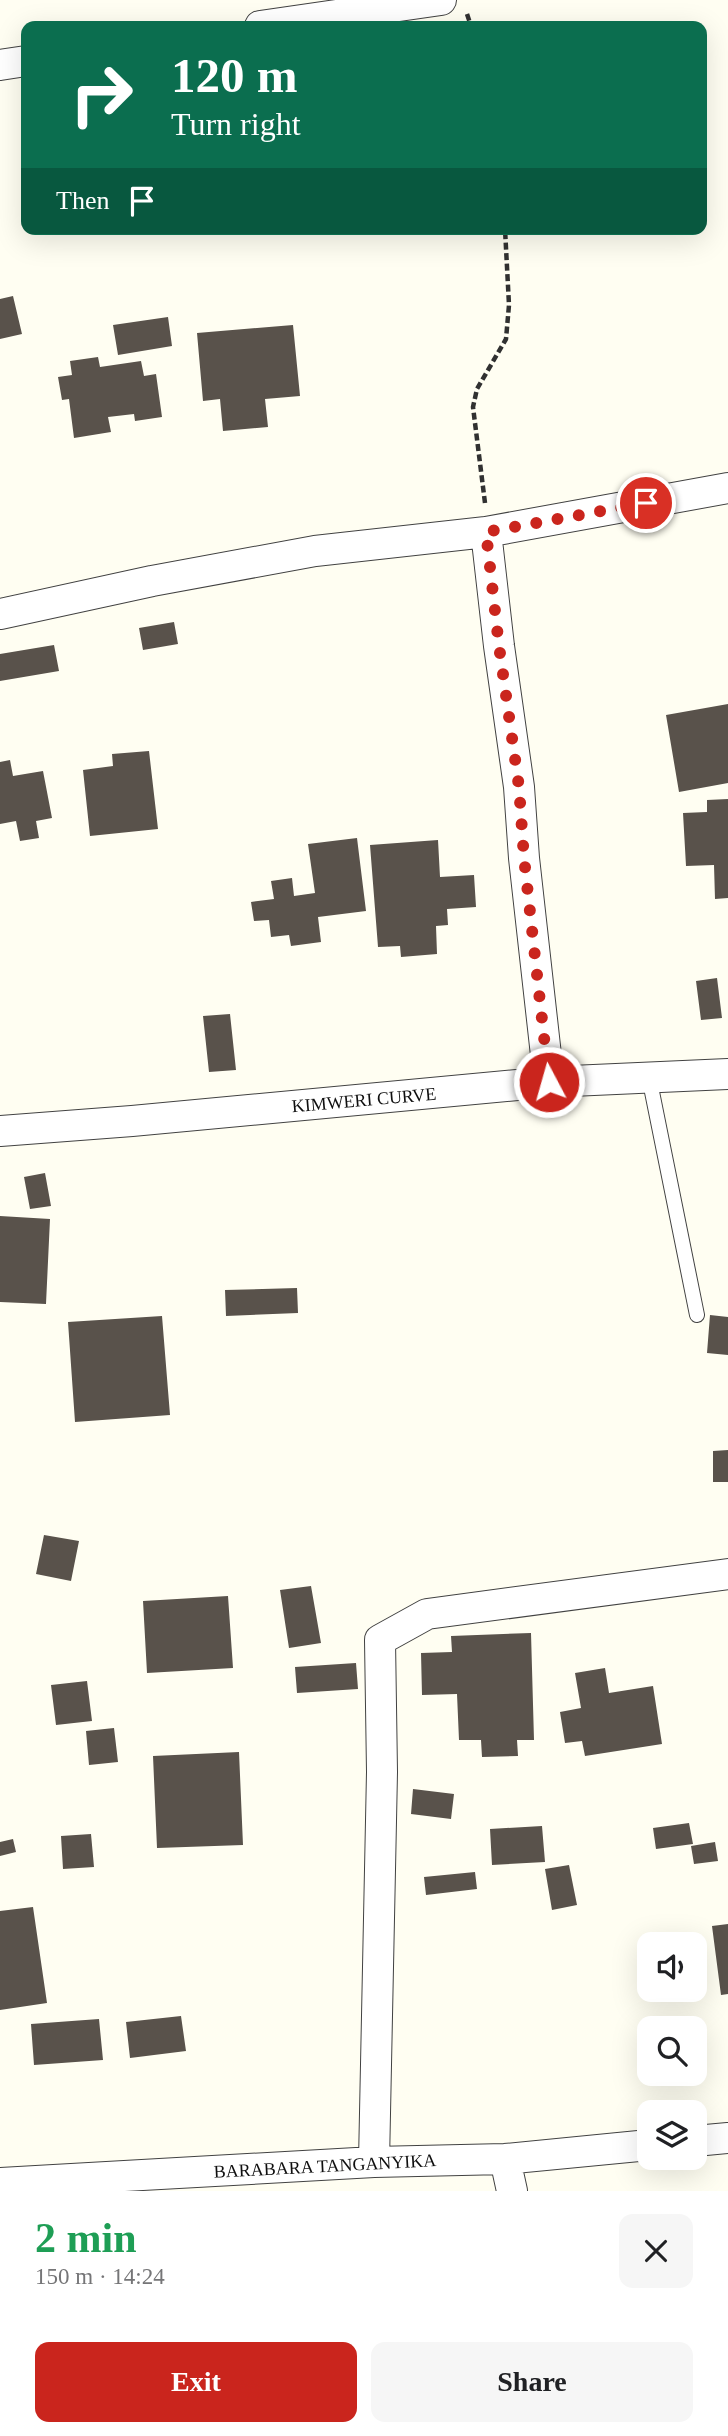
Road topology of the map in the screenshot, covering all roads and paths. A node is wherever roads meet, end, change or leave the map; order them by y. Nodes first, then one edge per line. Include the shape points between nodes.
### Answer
1 (441, 0) edge
2 (295, 21) edge
3 (21, 62) edge
4 (0, 65) edge
5 (505, 235) edge
6 (728, 488) edge
7 (486, 532) junction
8 (0, 614) edge
9 (728, 1074) edge
10 (649, 1077) junction
11 (549, 1082) junction
12 (0, 1131) edge
13 (697, 1315) dead end
14 (728, 1574) edge
15 (728, 2138) edge
16 (707, 2140) edge
17 (637, 2146) edge
18 (505, 2159) junction
19 (374, 2162) junction
20 (0, 2183) edge
21 (512, 2191) edge

1 - 2 street
3 - 4 street
5 - 7 path via 506,339 477,389 473,407
6 - 7 street
7 - 8 street via 315,551 152,580
7 - 11 street via 519,787
9 - 10 street, KIMWERI CURVE
10 - 11 street, KIMWERI CURVE
10 - 13 lane
11 - 12 street, KIMWERI CURVE
14 - 19 street via 427,1615 380,1640 382,1772
15 - 16 street
17 - 18 street, BARABARA TANGANYIKA
18 - 19 street, BARABARA TANGANYIKA
18 - 21 street
19 - 20 street, BARABARA TANGANYIKA

